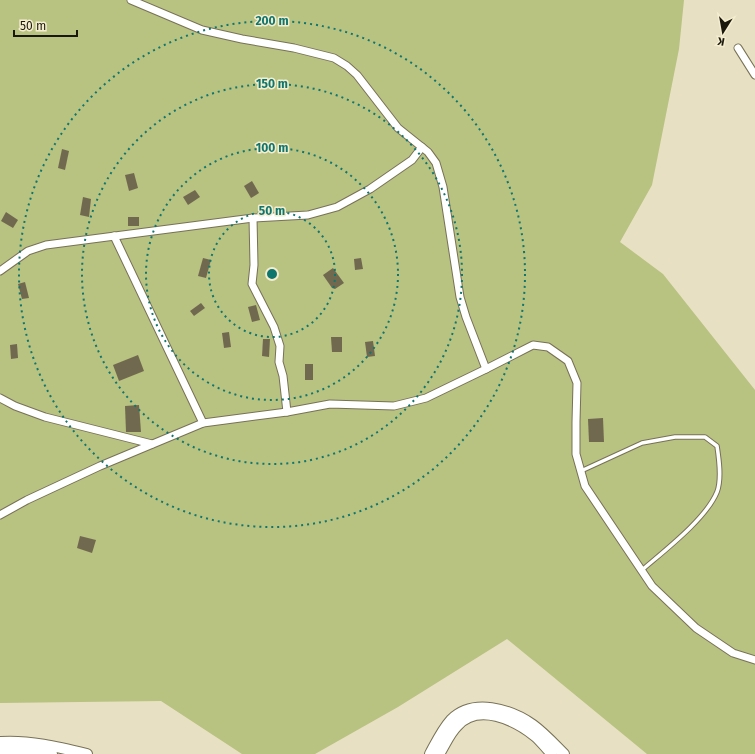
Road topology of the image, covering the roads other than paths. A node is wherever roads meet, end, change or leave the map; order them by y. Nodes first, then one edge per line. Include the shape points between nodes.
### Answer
1 (131, 0) edge
2 (738, 48) dead end
3 (755, 75) edge
4 (422, 147) junction
5 (253, 218) junction
6 (114, 236) junction
7 (0, 271) edge
8 (486, 369) junction
9 (0, 398) edge
10 (287, 412) junction
11 (203, 423) junction
12 (152, 444) junction
13 (581, 471) junction
14 (0, 515) edge
15 (642, 570) junction
16 (755, 660) edge
17 (0, 742) edge
18 (0, 749) edge
19 (52, 754) edge
20 (87, 754) edge
21 (430, 754) edge
22 (439, 754) edge
23 (552, 754) edge
24 (564, 754) edge

1 - 4 street via 202,30 334,58 357,76 398,128
2 - 3 street
4 - 5 street via 412,160 370,189 337,207 308,215
4 - 8 street via 436,163 443,188 460,297
5 - 6 street
5 - 10 street via 252,284 274,327 280,346 279,362
6 - 7 street via 46,245 28,251
6 - 11 street
8 - 10 street via 426,398 394,406 330,404
8 - 13 street via 533,345 548,347 568,361 577,383 576,454
9 - 12 street via 45,417
10 - 11 street
11 - 12 street
12 - 14 street via 27,500
13 - 15 street via 585,486
13 - 15 lane via 642,443 675,437 705,437 717,446 720,468 717,491 705,511 676,541
15 - 16 street via 652,586 696,628 733,653
17 - 20 main road via 40,744
18 - 19 main road
21 - 24 main road via 451,720 468,709 484,708 519,716 534,725
22 - 23 main road via 458,724 479,715 497,716 516,723

